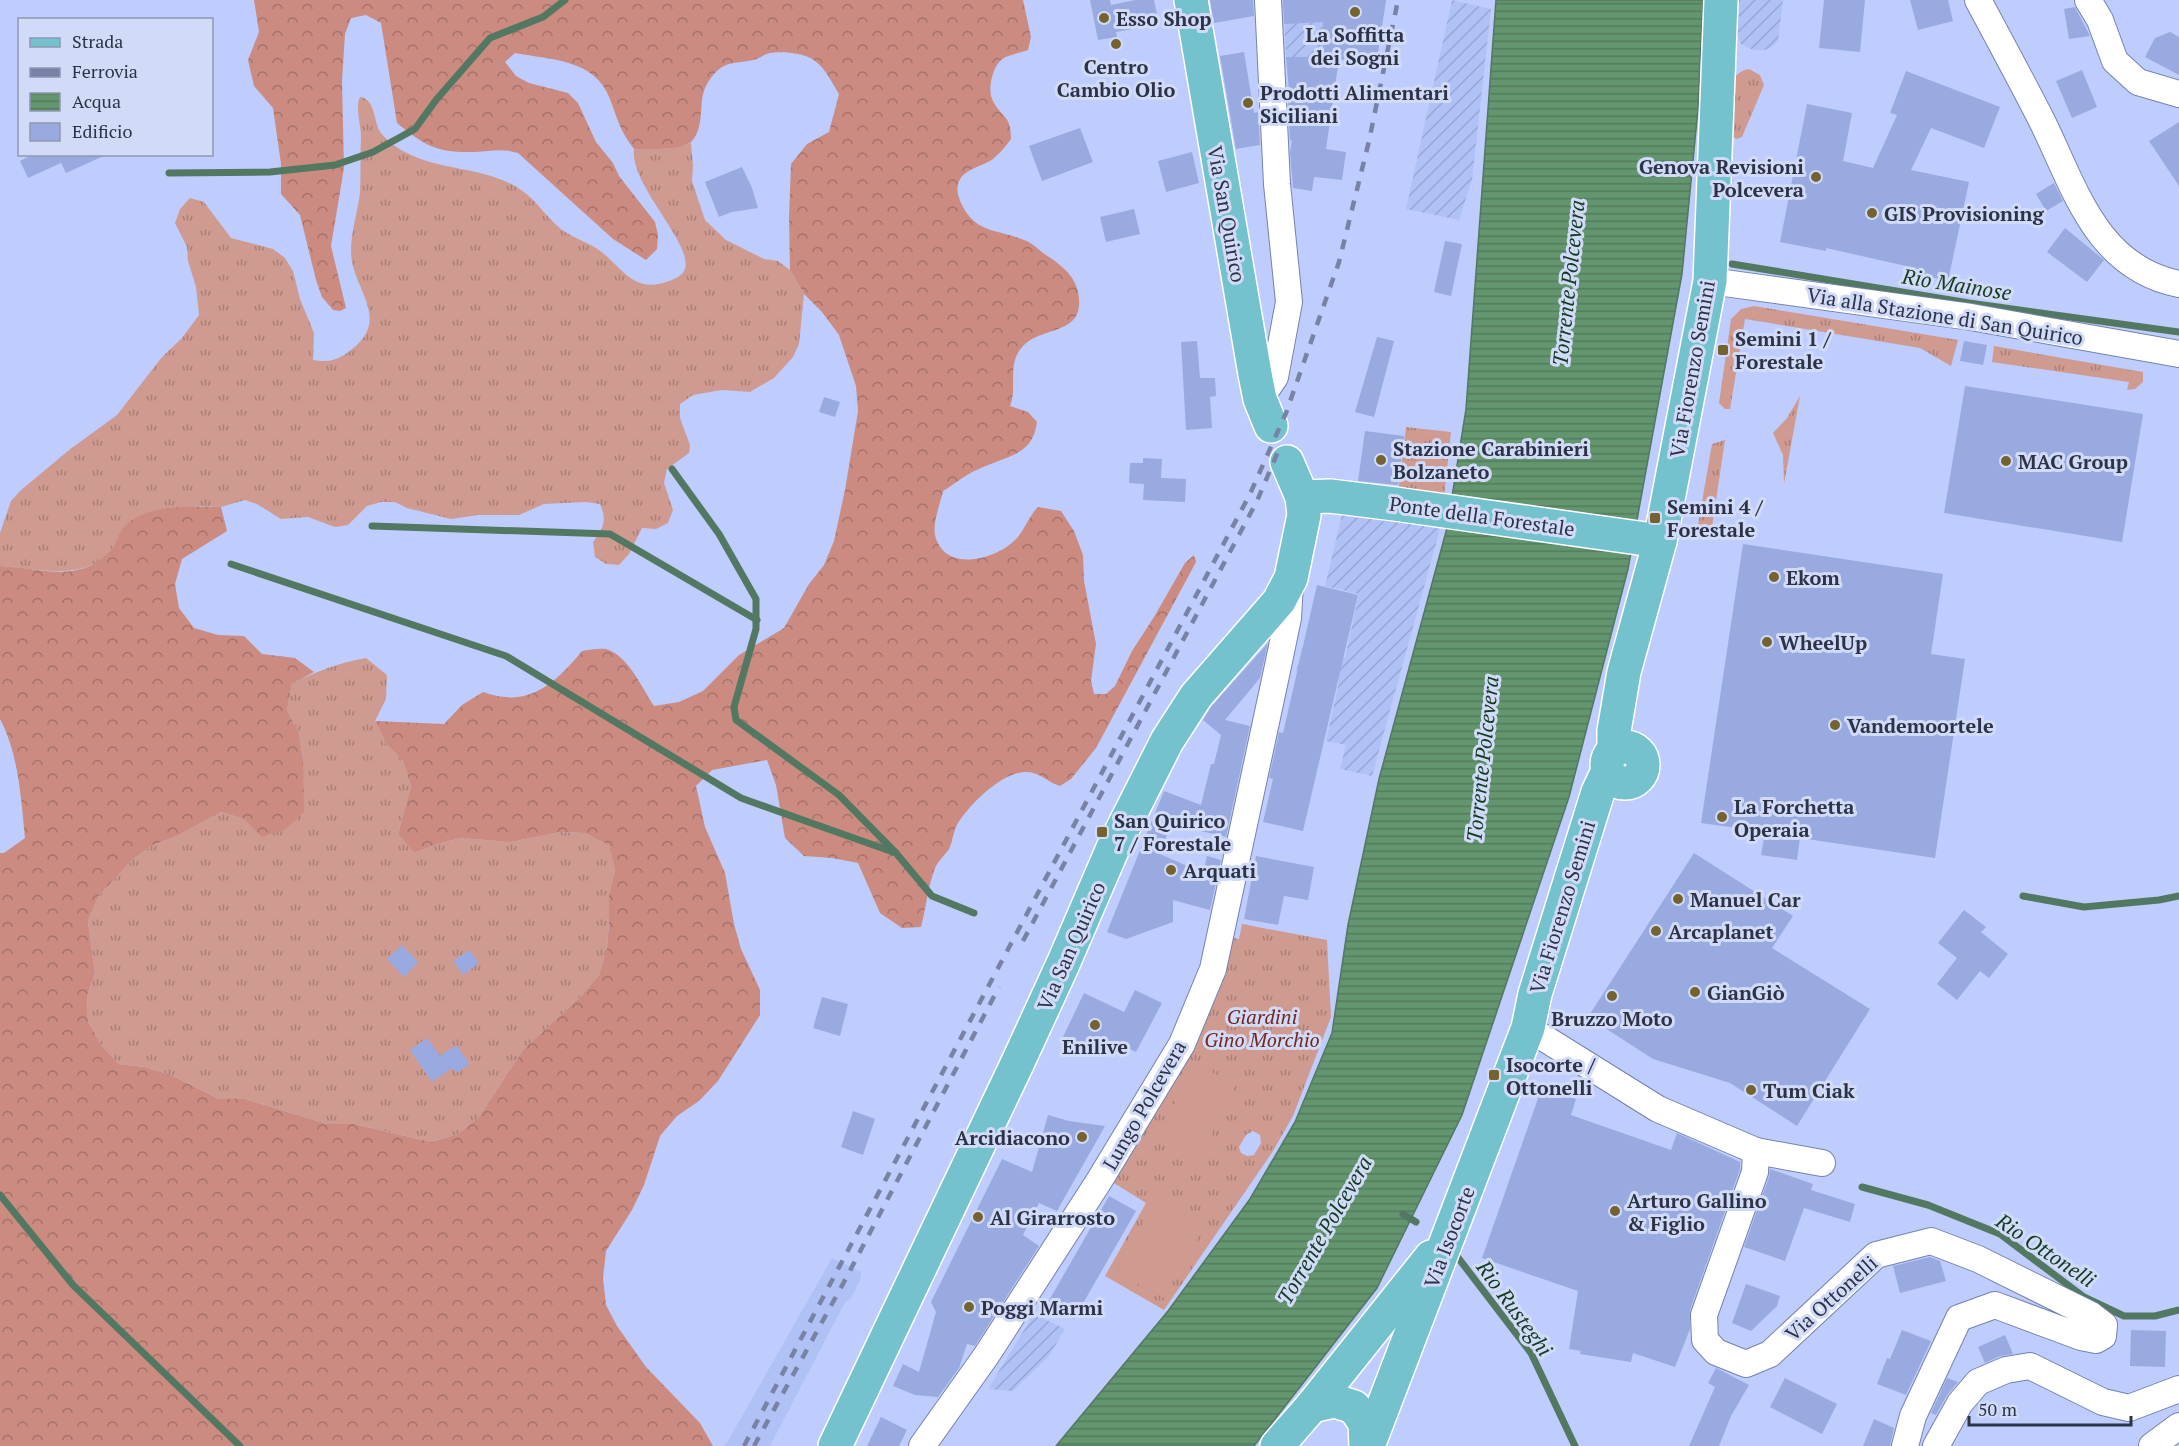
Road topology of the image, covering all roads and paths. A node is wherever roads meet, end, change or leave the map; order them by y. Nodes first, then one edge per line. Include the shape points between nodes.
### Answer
1 (1191, 0) edge
2 (1268, 0) edge
3 (1721, 0) edge
4 (1978, 0) edge
5 (2088, 0) edge
6 (2179, 94) edge
7 (1710, 281) junction
8 (2179, 284) edge
9 (2179, 354) edge
10 (1265, 412) joint
11 (1287, 462) dead end
12 (1302, 497) junction
13 (1647, 539) junction
14 (1291, 578) junction
15 (1528, 1028) junction
16 (1756, 1151) junction
17 (1822, 1163) dead end
18 (1451, 1232) junction
19 (2179, 1389) edge
20 (1312, 1406) junction
21 (2179, 1426) edge
22 (835, 1446) edge
23 (922, 1446) edge
24 (1277, 1446) edge
25 (1367, 1446) edge
26 (1905, 1446) edge
27 (1936, 1446) edge
28 (2152, 1446) edge

1 - 10 main road, Via San Quirico
2 - 10 street via 1277,184 1289,302
3 - 7 main road, Via Fiorenzo Semini
4 - 8 street via 2094,228 2123,259 2143,272
5 - 6 street via 2115,61 2138,82
7 - 9 street, Via alla Stazione di San Quirico via 1971,317
7 - 13 main road, Via Fiorenzo Semini
11 - 12 main road, Via San Quirico
12 - 13 main road, Ponte della Forestale via 1330,496
12 - 14 main road, Via San Quirico via 1304,515
13 - 15 main road, Via Fiorenzo Semini via 1612,761 1535,994
14 - 22 main road, Via San Quirico via 1279,601 1197,696 1167,741 1113,848 1058,975
14 - 23 street, Lungo Polcevera via 1286,630 1213,969 1182,1044 992,1347
15 - 16 street via 1658,1108
15 - 18 main road, Via Isocorte
16 - 17 street
16 - 26 street, Via Ottonelli via 1755,1172 1704,1315 1704,1340 1716,1352 1746,1364 1770,1354 1876,1255 1931,1240 1978,1259 2104,1325 2103,1336 2096,1340 1995,1305 1959,1318 1913,1416
18 - 20 main road
18 - 25 main road, Via Isocorte
19 - 27 street via 2129,1408 2103,1402 2030,1366 2006,1370 1978,1382 1960,1403
20 - 24 main road
20 - 25 main road via 1335,1401 1354,1407 1365,1423
21 - 28 street

